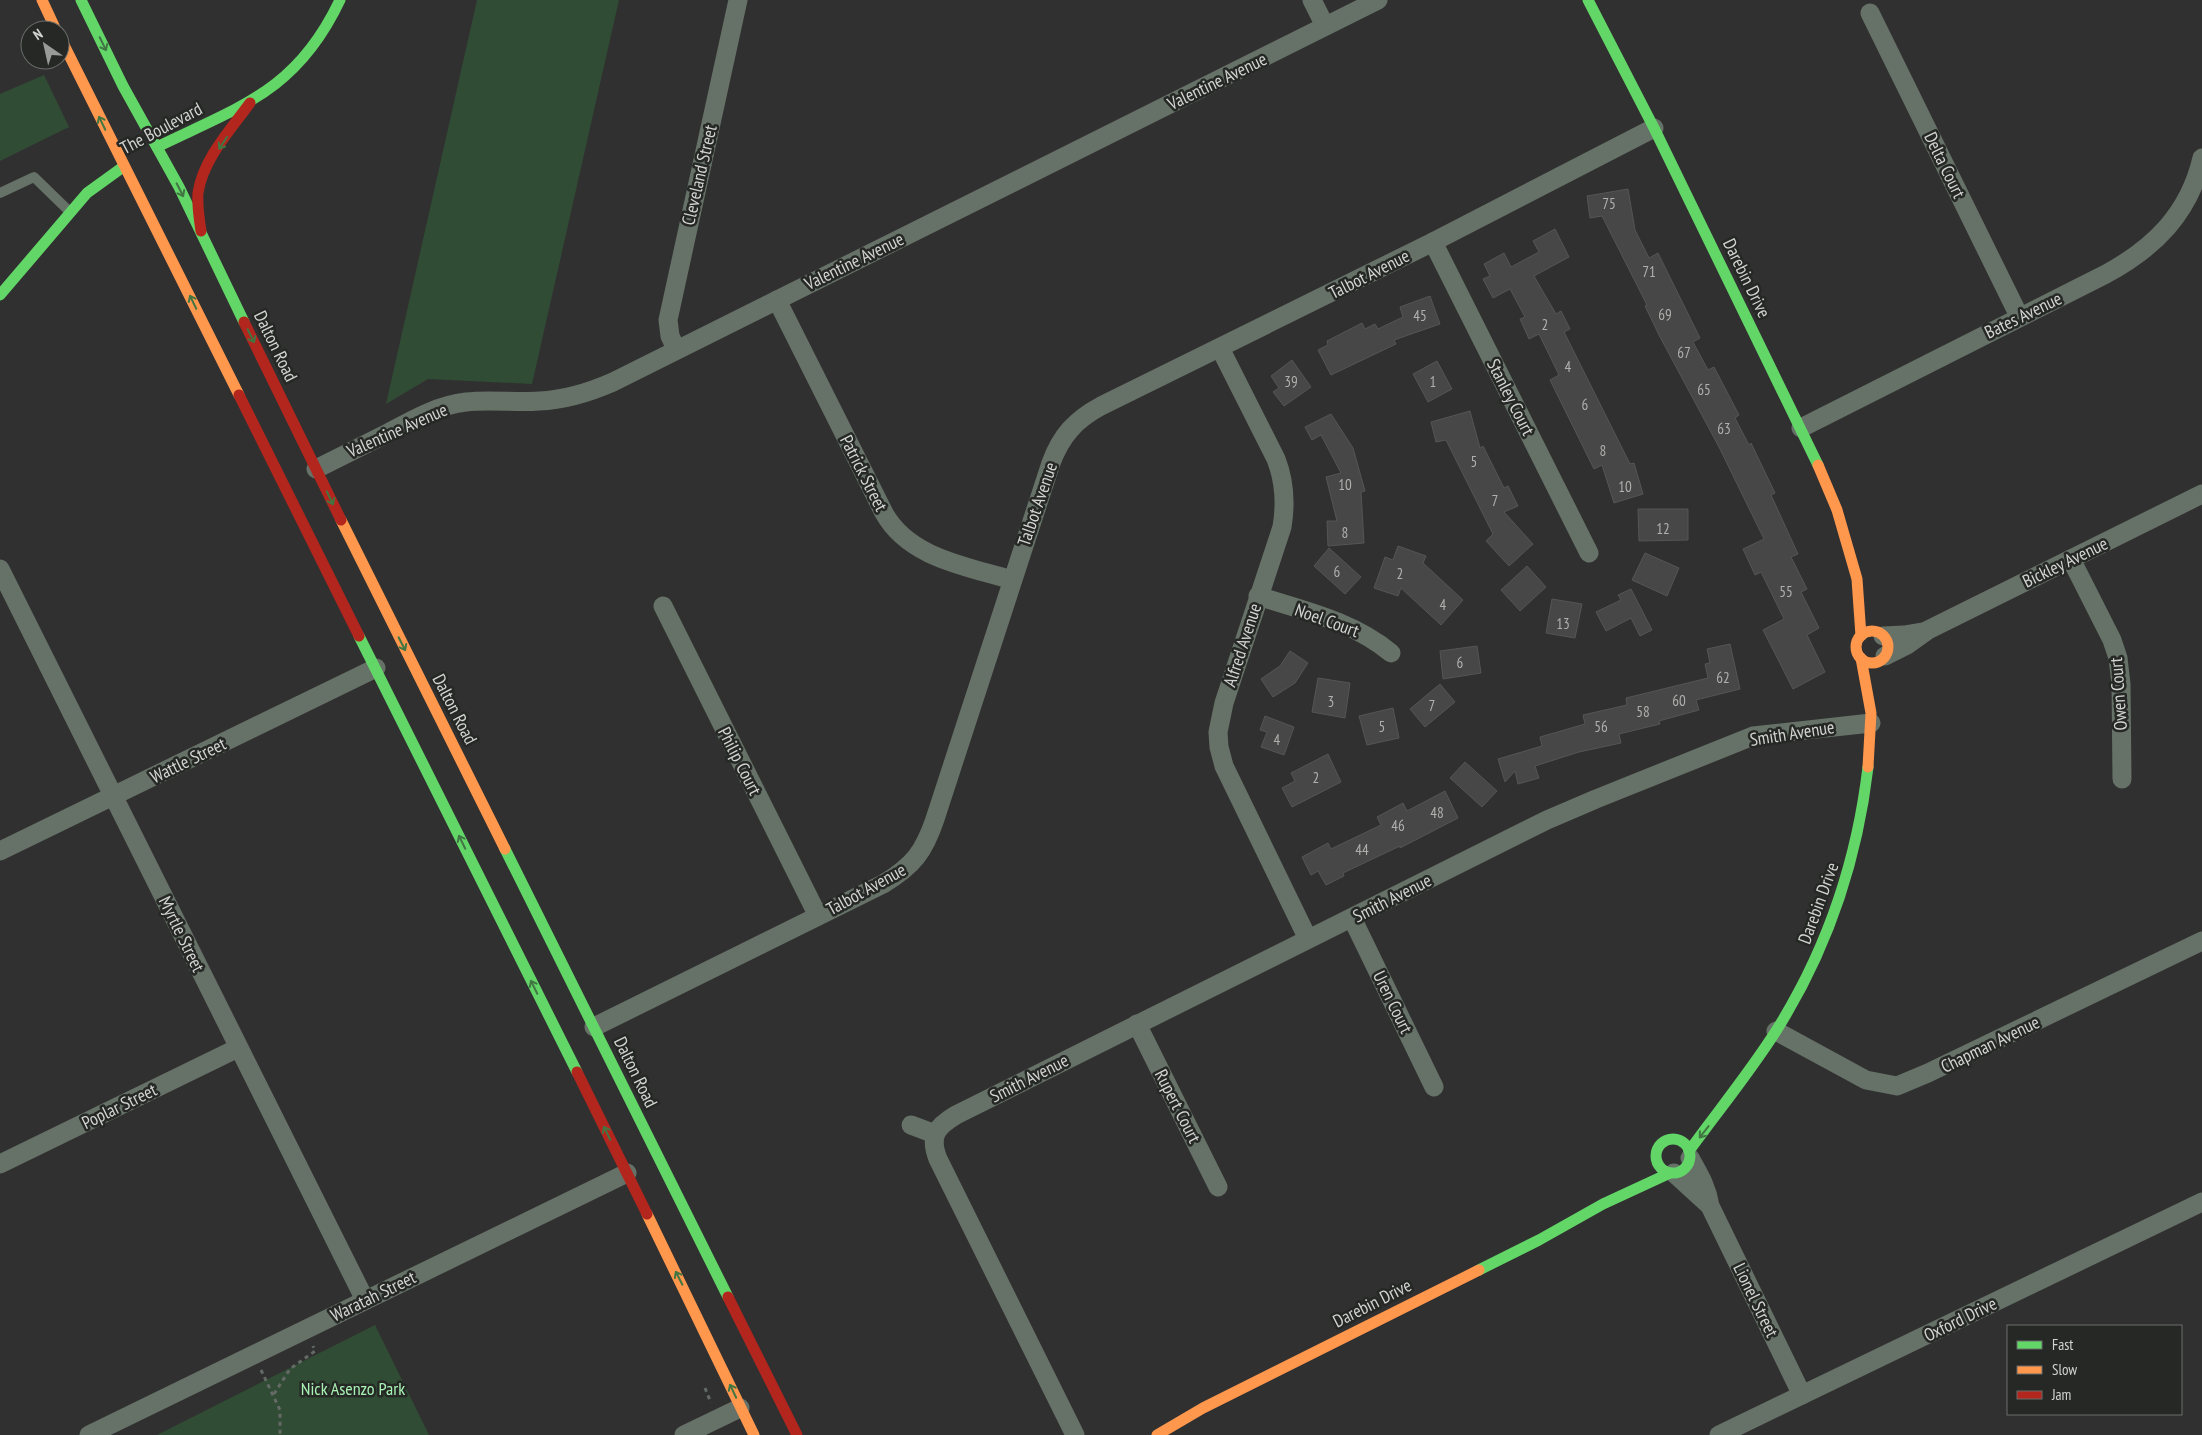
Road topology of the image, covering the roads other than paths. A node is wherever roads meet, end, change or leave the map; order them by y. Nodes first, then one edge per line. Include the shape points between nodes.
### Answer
1 (42, 0) edge
2 (81, 0) edge
3 (340, 0) edge
4 (738, 0) edge
5 (1312, 0) edge
6 (1378, 0) edge
7 (1588, 0) edge
8 (1870, 13) dead end
9 (51, 20) edge
10 (1325, 26) junction
11 (70, 56) edge
12 (250, 103) junction
13 (1654, 128) junction
14 (153, 150) junction
15 (2202, 158) edge
16 (128, 164) junction
17 (0, 193) edge
18 (70, 212) junction
19 (200, 231) junction
20 (1433, 242) junction
21 (0, 295) edge
22 (776, 300) junction
23 (2019, 316) junction
24 (1220, 348) junction
25 (676, 350) junction
26 (1801, 428) junction
27 (316, 469) junction
28 (2202, 494) edge
29 (1589, 553) dead end
30 (2070, 559) junction
31 (0, 569) edge
32 (1857, 579) junction
33 (1012, 580) junction
34 (1258, 596) junction
35 (663, 606) dead end
36 (1928, 630) junction
37 (1881, 634) junction
38 (1861, 636) junction
39 (1391, 652) dead end
40 (1883, 657) junction
41 (1861, 658) junction
42 (376, 668) junction
43 (1871, 718) junction
44 (2122, 779) dead end
45 (113, 796) junction
46 (0, 851) edge
47 (818, 916) junction
48 (1352, 918) junction
49 (1308, 939) junction
50 (2202, 941) edge
51 (1137, 1024) junction
52 (594, 1027) junction
53 (1776, 1031) junction
54 (238, 1048) junction
55 (1738, 1083) junction
56 (1434, 1086) dead end
57 (911, 1125) dead end
58 (935, 1134) junction
59 (1675, 1139) junction
60 (1689, 1154) junction
61 (1656, 1156) junction
62 (0, 1164) edge
63 (1646, 1166) dead end
64 (631, 1171) junction
65 (1672, 1173) junction
66 (1635, 1176) dead end
67 (1218, 1187) dead end
68 (2202, 1202) edge
69 (1603, 1204) junction
70 (1710, 1206) junction
71 (365, 1300) junction
72 (1802, 1395) junction
73 (740, 1408) junction
74 (89, 1435) edge
75 (684, 1435) edge
76 (754, 1435) edge
77 (797, 1435) edge
78 (1075, 1435) edge
79 (1157, 1435) edge
80 (1719, 1435) edge

1 - 9 main road
2 -> 14 main road, Dalton Road
3 - 12 main road, The Boulevard via 311,50 292,70
4 - 25 street, Cleveland Street via 670,308 668,328
5 - 10 street
6 - 10 street, Valentine Avenue
7 - 13 main road, Darebin Drive
8 - 23 street, Delta Court
10 - 22 street, Valentine Avenue
16 -> 11 main road
12 - 14 main road, The Boulevard
12 -> 19 main road via 209,162 199,188
13 - 20 street, Talbot Avenue
13 - 26 main road, Darebin Drive
14 -> 19 main road, Dalton Road
15 - 23 street, Bates Avenue via 2192,190 2181,210 2145,250 2106,274
16 - 18 main road, The Boulevard via 92,188
42 -> 16 main road via 158,231
17 - 18 lane via 34,177
18 - 21 main road, The Boulevard
19 -> 27 main road, Dalton Road
20 - 24 street, Talbot Avenue
20 - 29 street, Stanley Court
22 - 25 street, Valentine Avenue
22 - 33 street, Patrick Street via 896,532 920,549
23 - 26 street, Bates Avenue
24 - 33 street, Talbot Avenue via 1084,415 1068,430 1050,462
24 - 34 street, Alfred Avenue via 1282,474 1285,509 1282,527
25 - 27 street, Valentine Avenue via 586,394 538,402 489,400 446,407
26 - 32 main road, Darebin Drive via 1837,510
27 -> 52 main road, Dalton Road
28 - 30 street, Bickley Avenue
30 - 36 street, Bickley Avenue
30 - 44 street, Owen Court via 2118,658
31 - 45 street, Myrtle Street
32 - 37 main road, Darebin Drive
32 - 38 main road, Darebin Drive
33 - 47 street, Talbot Avenue via 935,819 921,853 899,874
34 - 39 street, Noel Court via 1348,625
34 - 49 street, Alfred Avenue via 1224,703 1218,732 1219,747 1234,790
35 - 47 street, Philip Court
36 - 37 street, Bickley Avenue via 1904,635
36 - 40 street, Bickley Avenue
37 - 38 main road via 1870,631
37 - 40 main road via 1887,643
38 - 41 main road via 1856,649
40 - 41 main road via 1869,662
40 - 43 main road, Darebin Drive
41 - 43 main road, Darebin Drive
42 - 45 street, Wattle Street
64 -> 42 main road
43 - 48 street, Smith Avenue via 1741,740 1547,820
43 - 53 main road, Darebin Drive via 1863,811 1846,880 1818,955
45 - 46 street, Wattle Street
45 - 54 street, Myrtle Street
47 - 52 street, Talbot Avenue
48 - 49 street, Smith Avenue
48 - 56 street, Uren Court
49 - 51 street, Smith Avenue
50 - 53 street, Chapman Avenue via 1897,1086 1866,1080
51 - 58 street, Smith Avenue via 956,1115 939,1127
51 - 67 street, Rupert Court
52 - 77 main road, Dalton Road via 654,1159
53 - 55 main road, Darebin Drive
54 - 62 street, Poplar Street
54 - 71 street, Myrtle Street
55 - 59 main road, Darebin Drive
55 -> 60 main road, Darebin Drive
57 - 58 street
58 - 78 street via 934,1150 938,1159
59 - 60 main road via 1684,1143
59 - 61 main road via 1662,1143
60 - 65 main road via 1684,1168
60 - 70 street, Lionel Street via 1707,1190
61 - 63 main road
61 - 65 main road via 1658,1165
64 - 71 street, Waratah Street
73 -> 64 main road
65 - 69 main road, Darebin Drive
65 - 70 street, Lionel Street via 1690,1185
66 - 69 main road, Darebin Drive
68 - 72 street, Oxford Drive
69 - 79 main road, Darebin Drive via 1538,1240 1203,1408
70 - 72 street, Lionel Street
71 - 74 street, Waratah Street
72 - 80 street, Oxford Drive
73 - 75 street
73 - 76 main road

